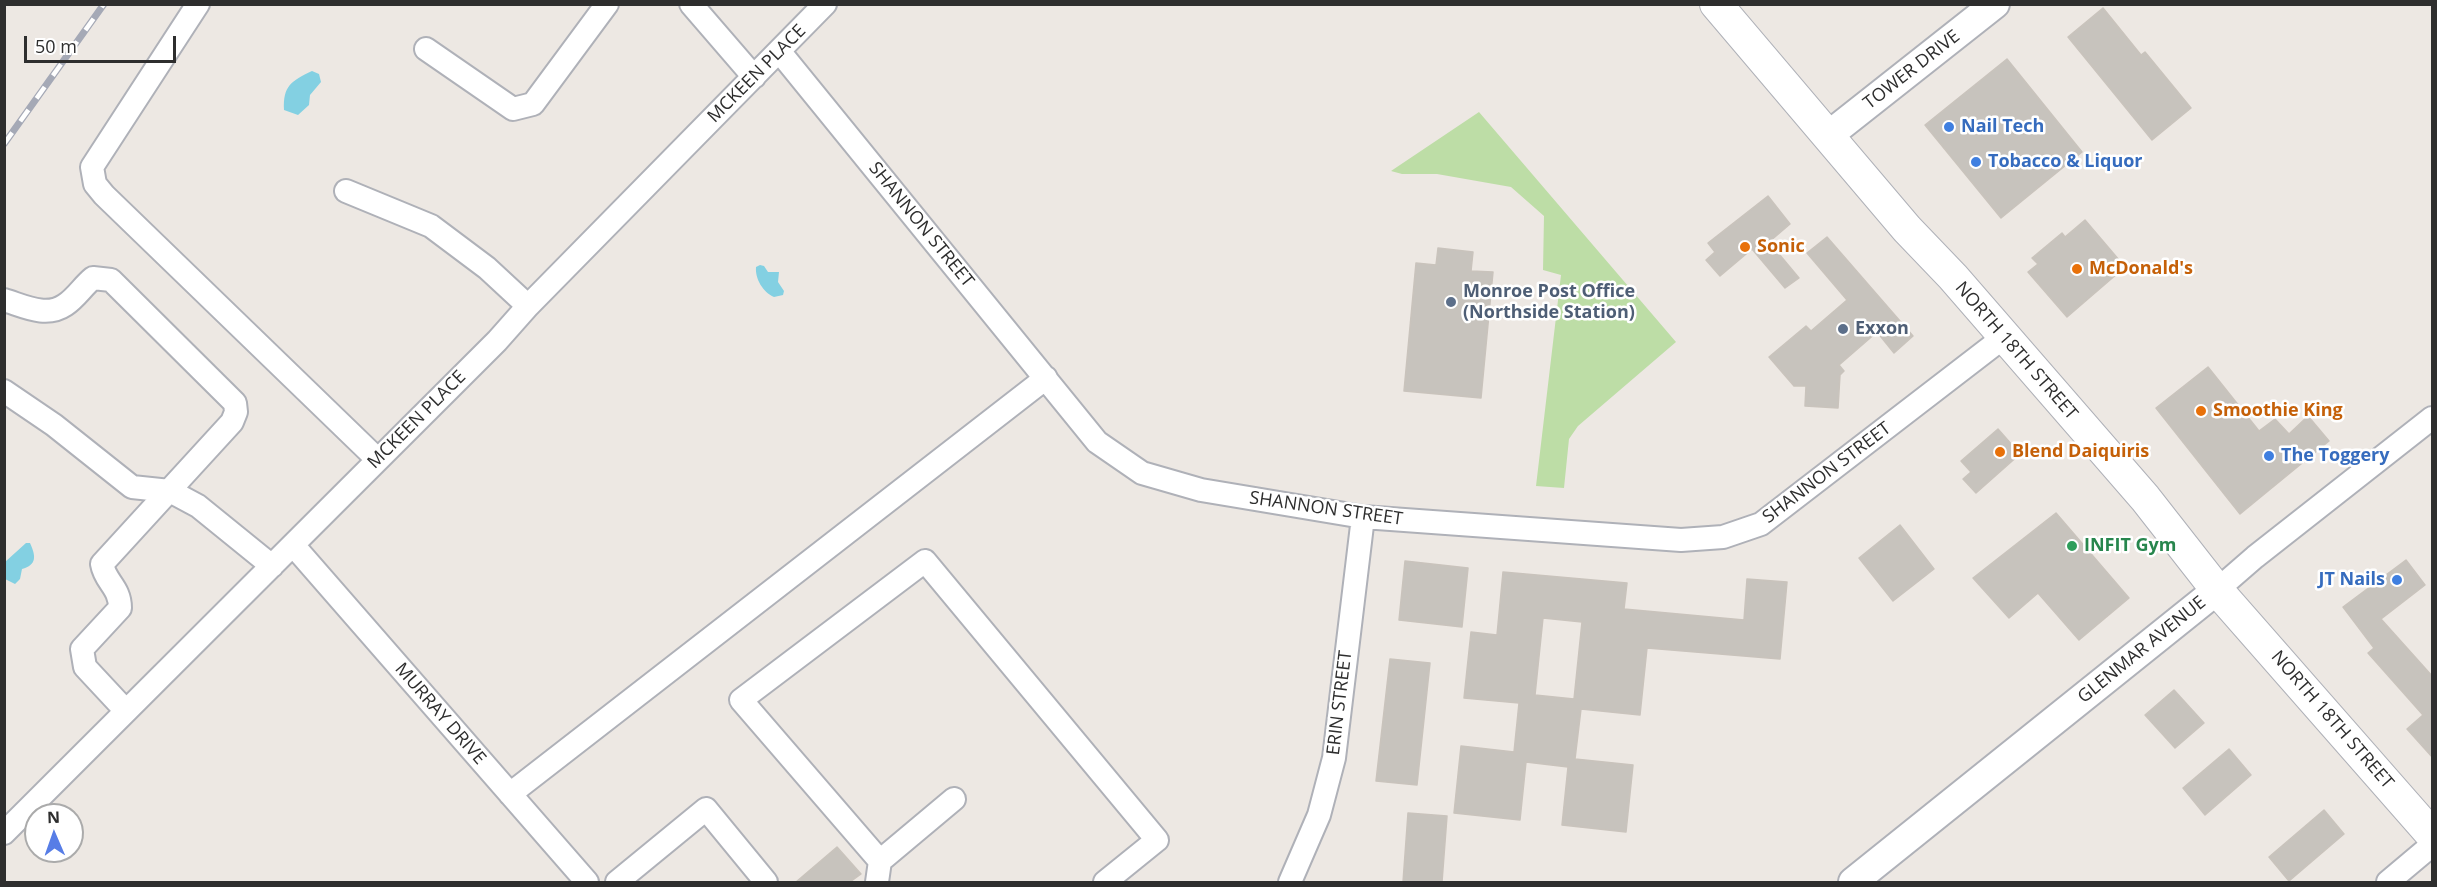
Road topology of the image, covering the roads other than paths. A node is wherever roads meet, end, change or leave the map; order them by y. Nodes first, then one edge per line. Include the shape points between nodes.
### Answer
1 (198, 4) edge
2 (607, 4) edge
3 (691, 4) edge
4 (825, 4) edge
5 (1716, 4) edge
6 (1995, 4) edge
7 (426, 49) dead end
8 (779, 51) junction
9 (754, 77) junction
10 (1829, 135) junction
11 (346, 190) dead end
12 (4, 300) edge
13 (528, 306) junction
14 (2004, 337) junction
15 (1046, 378) junction
16 (4, 391) edge
17 (2433, 418) edge
18 (377, 459) junction
19 (170, 491) junction
20 (1363, 517) junction
21 (293, 545) junction
22 (272, 566) junction
23 (2217, 590) junction
24 (126, 711) junction
25 (510, 794) junction
26 (954, 799) dead end
27 (4, 833) edge
28 (2433, 835) edge
29 (2433, 845) edge
30 (879, 872) edge
31 (587, 882) edge
32 (617, 882) edge
33 (766, 882) edge
34 (1105, 882) edge
35 (1290, 882) edge
36 (1853, 882) edge
37 (2388, 882) edge

1 - 18 street via 92,168 95,183
2 - 7 street via 533,104 513,110
3 - 9 street
4 - 8 street, MCKEEN PLACE
5 - 10 main road, NORTH 18TH STREET
6 - 10 street, TOWER DRIVE
8 - 9 street, MCKEEN PLACE
8 - 15 street, SHANNON STREET
9 - 13 street, MCKEEN PLACE
10 - 14 main road, NORTH 18TH STREET
11 - 13 street via 431,226 487,268
12 - 19 street via 39,312 65,306 93,278 111,280 235,404 232,422
13 - 18 street, MCKEEN PLACE
14 - 20 street, SHANNON STREET via 1761,524 1723,537 1681,540
14 - 23 main road, NORTH 18TH STREET via 2145,498
15 - 20 street, SHANNON STREET via 1097,442 1142,473 1201,490
15 - 25 street
16 - 19 street via 132,487
17 - 23 street, GLENMAR AVENUE
18 - 21 street, MCKEEN PLACE
19 - 22 street via 206,511
19 - 24 street via 102,564 120,596 120,608 82,650 85,668
20 - 35 street, ERIN STREET via 1334,758 1319,815
21 - 22 street, MCKEEN PLACE
21 - 25 street, MURRAY DRIVE
22 - 24 street, MCKEEN PLACE
23 - 28 main road, NORTH 18TH STREET
23 - 36 street, GLENMAR AVENUE
24 - 27 street, MCKEEN PLACE
25 - 31 street, MURRAY DRIVE
26 - 30 street
29 - 37 street
30 - 34 street via 741,700 925,561 1157,840
32 - 33 street via 706,810

